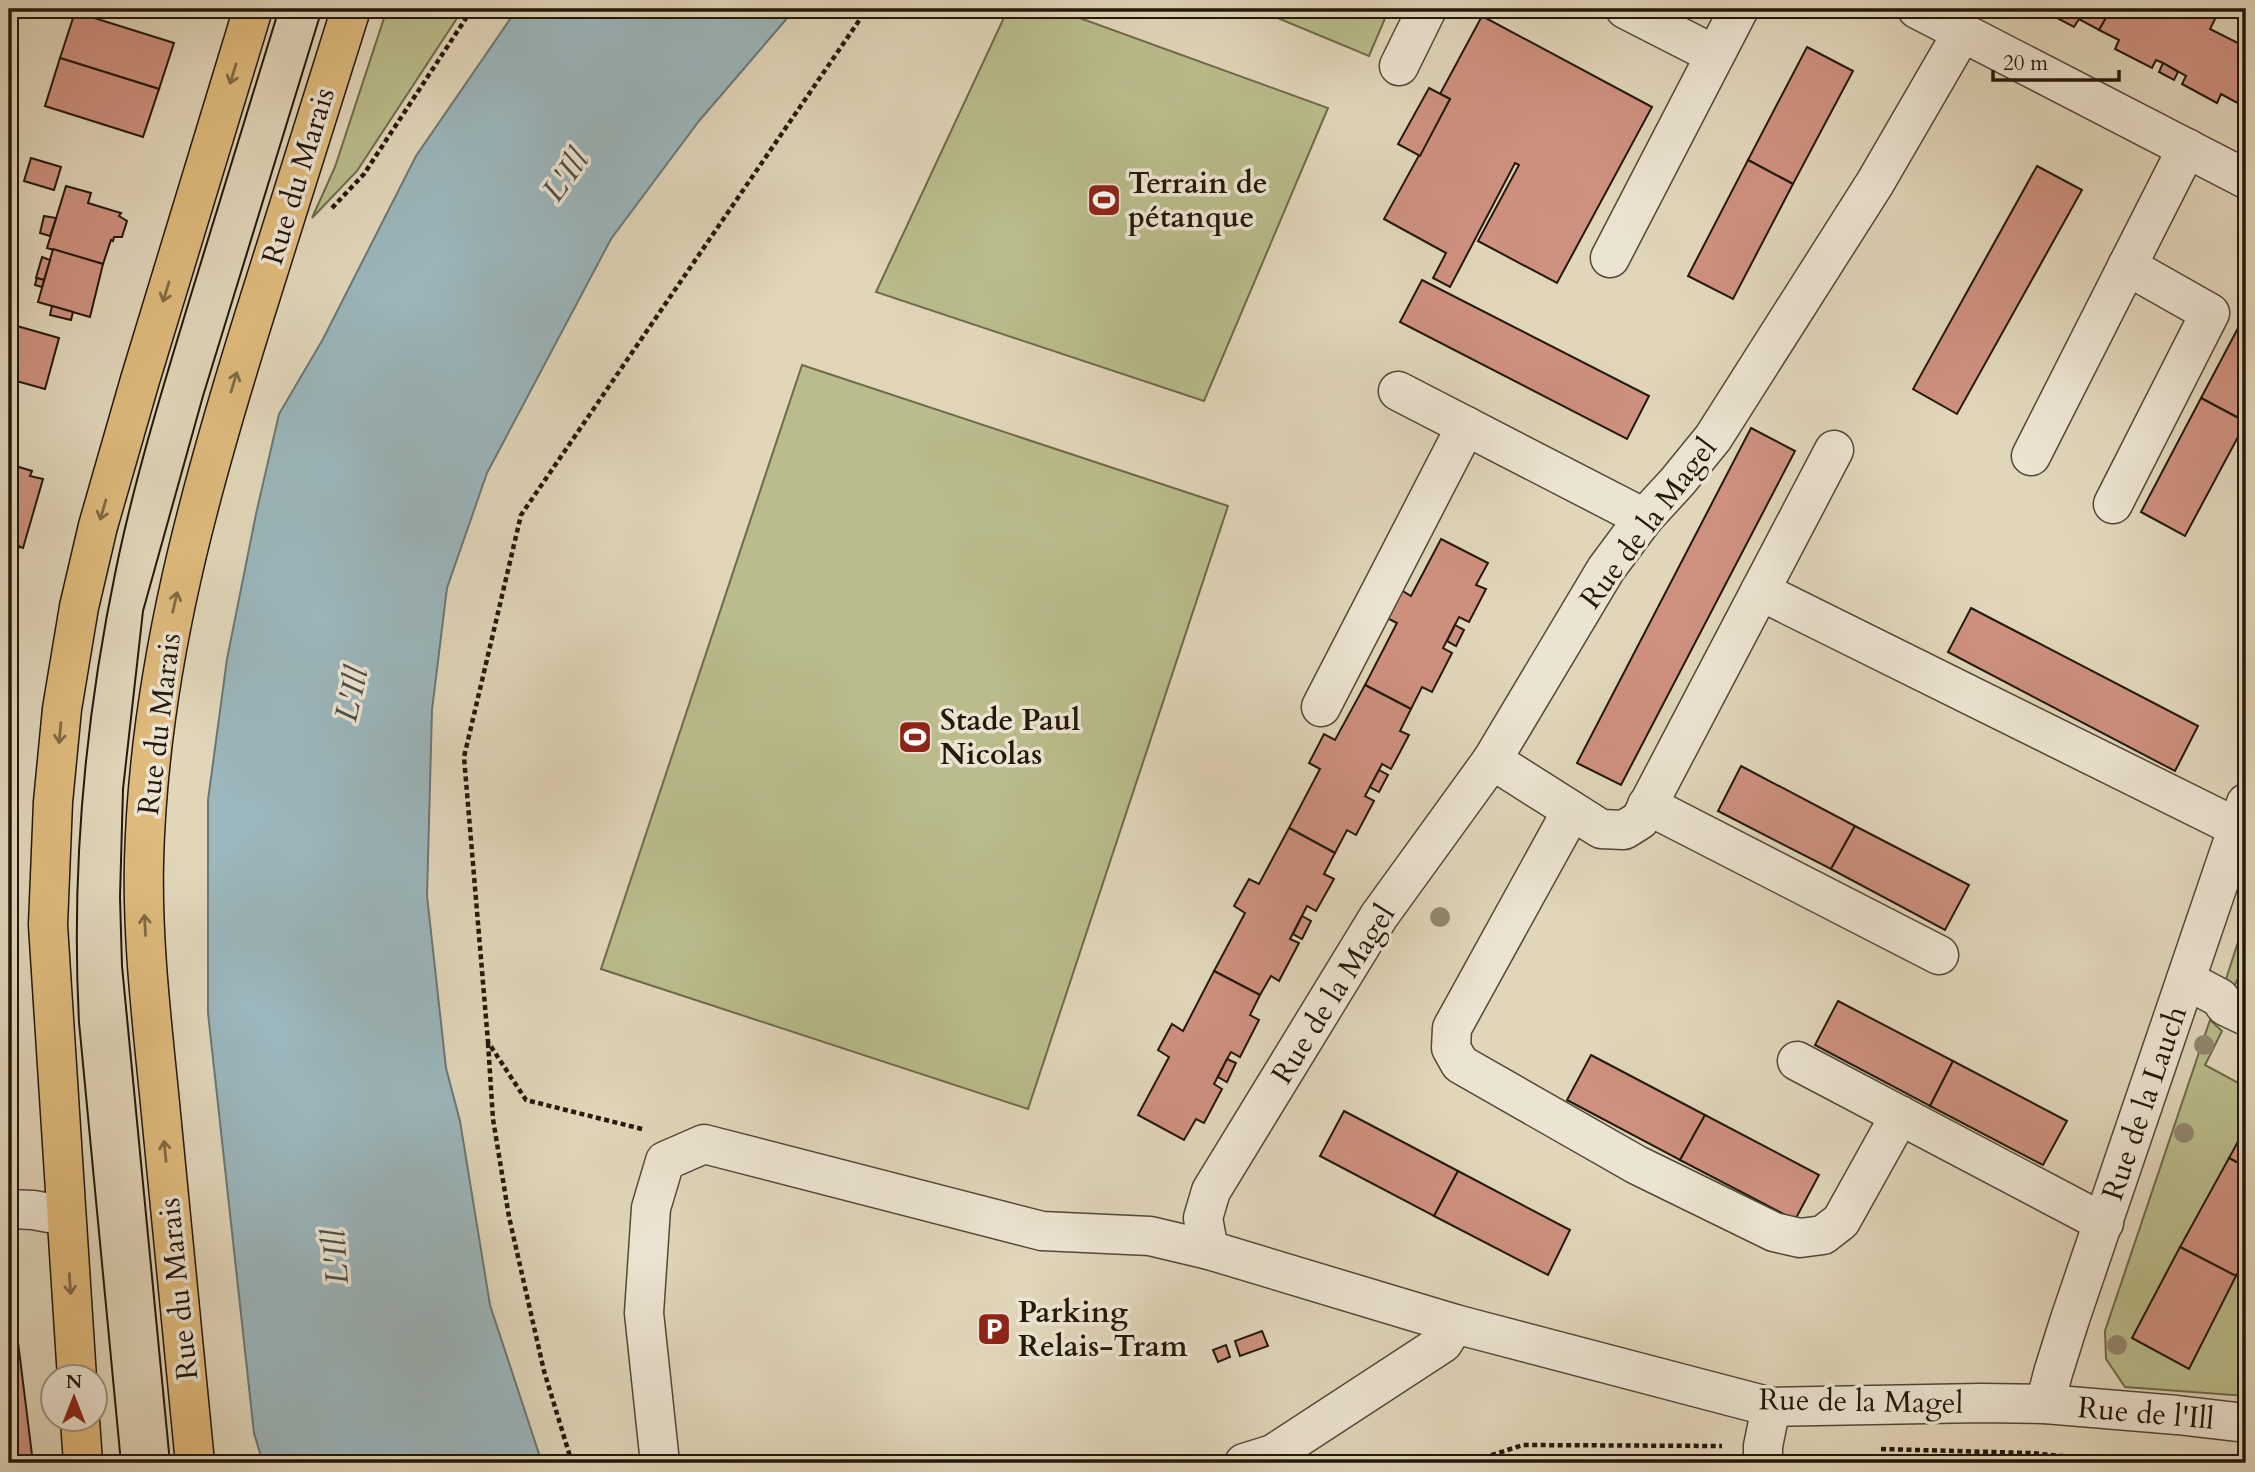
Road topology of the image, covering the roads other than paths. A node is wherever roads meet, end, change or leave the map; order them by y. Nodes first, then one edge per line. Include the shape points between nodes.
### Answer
1 (253, 9) edge
2 (351, 9) edge
3 (1427, 9) edge
4 (1625, 9) edge
5 (1739, 9) edge
6 (1917, 9) edge
7 (1962, 33) junction
8 (1715, 55) junction
9 (1399, 65) dead end
10 (2187, 148) junction
11 (2246, 179) edge
12 (1610, 258) dead end
13 (2127, 266) junction
14 (1398, 391) dead end
15 (1466, 426) junction
16 (1834, 450) dead end
17 (2031, 456) dead end
18 (2113, 504) dead end
19 (1644, 518) junction
20 (1760, 591) junction
21 (1321, 707) dead end
22 (1492, 760) junction
23 (1647, 805) junction
24 (1571, 811) junction
25 (2242, 815) edge
26 (1939, 955) dead end
27 (2186, 981) junction
28 (2246, 1016) edge
29 (1797, 1061) dead end
30 (1900, 1115) junction
31 (9, 1209) edge
32 (66, 1216) junction
33 (2104, 1223) junction
34 (1209, 1250) junction
35 (1455, 1324) junction
36 (76, 1364) edge
37 (2045, 1404) junction
38 (1771, 1407) junction
39 (2246, 1423) edge
40 (81, 1434) edge
41 (83, 1463) edge
42 (195, 1463) edge
43 (660, 1463) edge
44 (1244, 1463) edge
45 (1763, 1463) edge

1 -> 32 main road via 102,513 69,662 53,802 48,914
42 -> 2 main road, Rue du Marais via 145,921 152,744 172,615 212,456
3 - 9 street
4 - 8 street
5 - 8 street
6 - 7 street
7 - 10 street
7 - 19 street, Rue de la Magel via 1875,183 1713,438
8 - 12 street
10 - 11 street
10 - 13 street
13 - 17 street
13 - 18 street via 2210,313
14 - 15 street
15 - 19 street
15 - 21 street
16 - 20 street
19 - 22 street, Rue de la Magel via 1606,569
20 - 23 street
20 - 25 street
22 - 24 street
22 - 34 street, Rue de la Magel via 1379,916 1211,1191 1203,1218
23 - 24 street via 1640,820 1624,830 1601,829
23 - 26 street
24 - 30 street via 1452,1028 1451,1048 1460,1063 1637,1165 1774,1232 1800,1238 1823,1235 1841,1220
25 - 27 street, Rue de la Lauch
27 - 28 street
27 - 33 street, Rue de la Lauch
29 - 30 street
30 - 33 street
31 - 32 street
32 -> 36 main road
33 - 37 street, Rue de la Lauch
34 - 35 street, Rue de la Magel
34 - 43 street via 1150,1236 1042,1231 704,1144 665,1161 651,1208 644,1313
35 - 38 street, Rue de la Magel
35 - 44 street via 1443,1343 1273,1454
37 - 38 street, Rue de la Magel
37 - 39 street, Rue de l'Ill
38 - 45 street
40 - 41 main road

